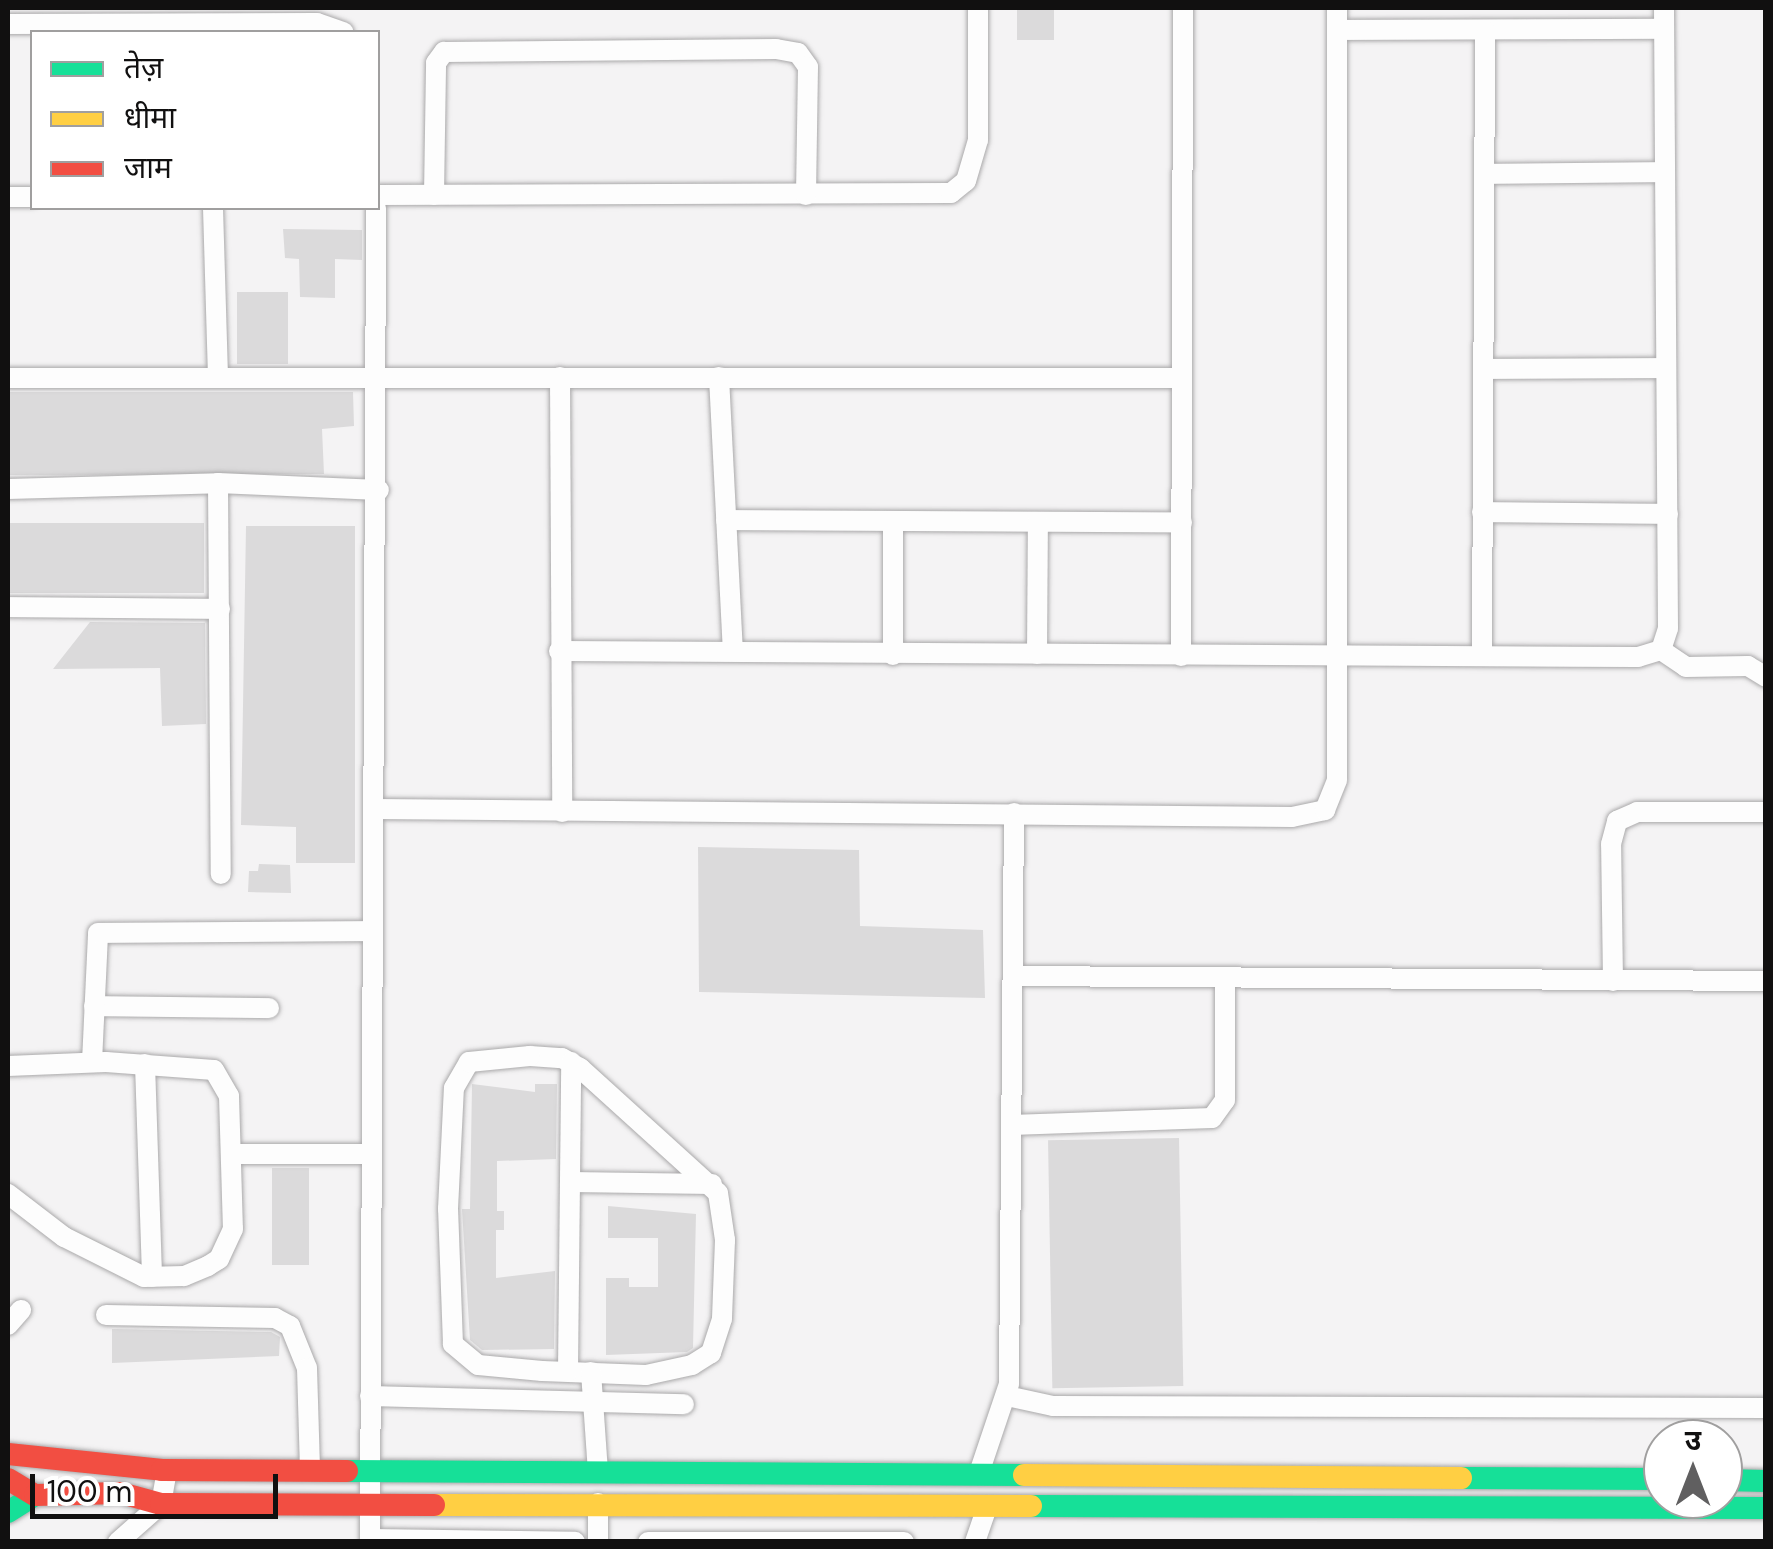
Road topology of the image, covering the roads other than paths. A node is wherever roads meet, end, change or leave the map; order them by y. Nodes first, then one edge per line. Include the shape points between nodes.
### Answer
1 (978, 8) edge
2 (1183, 8) edge
3 (1337, 8) edge
4 (164, 15) edge
5 (1664, 18) edge
6 (8, 24) edge
7 (337, 30) edge
8 (1338, 30) junction
9 (1485, 31) junction
10 (1663, 172) junction
11 (1485, 174) junction
12 (380, 195) edge
13 (434, 195) junction
14 (806, 195) junction
15 (212, 210) edge
16 (376, 210) edge
17 (1664, 368) junction
18 (1484, 369) junction
19 (218, 377) junction
20 (560, 377) junction
21 (720, 377) junction
22 (8, 378) edge
23 (377, 378) junction
24 (1180, 378) junction
25 (218, 483) junction
26 (8, 489) edge
27 (378, 490) junction
28 (1482, 512) junction
29 (1668, 514) junction
30 (726, 520) junction
31 (893, 521) junction
32 (1038, 522) junction
33 (1182, 522) junction
34 (8, 607) edge
35 (220, 609) junction
36 (1661, 650) junction
37 (559, 651) junction
38 (733, 651) junction
39 (1333, 653) junction
40 (894, 654) junction
41 (1036, 654) junction
42 (1482, 654) junction
43 (1181, 656) junction
44 (1766, 677) edge
45 (375, 810) junction
46 (562, 812) junction
47 (1766, 812) edge
48 (1014, 813) junction
49 (222, 874) dead end
50 (372, 931) junction
51 (1012, 976) junction
52 (1226, 980) junction
53 (1612, 980) junction
54 (1766, 981) edge
55 (94, 1006) junction
56 (269, 1008) dead end
57 (92, 1062) junction
58 (571, 1062) junction
59 (145, 1064) junction
60 (8, 1066) edge
61 (1011, 1125) junction
62 (232, 1154) junction
63 (370, 1154) junction
64 (570, 1182) junction
65 (712, 1184) junction
66 (8, 1194) edge
67 (152, 1277) junction
68 (106, 1315) dead end
69 (568, 1372) junction
70 (590, 1372) junction
71 (370, 1396) junction
72 (1008, 1396) junction
73 (593, 1404) junction
74 (684, 1404) dead end
75 (1766, 1408) edge
76 (8, 1454) edge
77 (310, 1468) junction
78 (168, 1470) junction
79 (373, 1471) junction
80 (598, 1472) junction
81 (979, 1474) junction
82 (8, 1479) edge
83 (1643, 1479) edge
84 (35, 1496) junction
85 (598, 1503) junction
86 (161, 1504) junction
87 (371, 1504) junction
88 (988, 1504) junction
89 (1766, 1508) edge
90 (8, 1512) edge
91 (122, 1540) edge
92 (370, 1540) edge
93 (575, 1542) edge
94 (598, 1542) edge
95 (648, 1542) edge
96 (904, 1542) edge
97 (975, 1542) edge

1 - 14 street via 978,140 966,181 951,193 923,196
2 - 24 street
3 - 8 street
4 - 6 street
4 - 7 street via 318,23
5 - 9 street
5 - 10 street
8 - 9 street
8 - 39 street
9 - 11 street
10 - 11 street
10 - 17 street
11 - 18 street
12 - 13 street
13 - 14 street
13 - 14 street via 436,63 444,52 776,49 798,53 808,67
15 - 19 street
16 - 23 street
17 - 18 street
17 - 29 street
18 - 28 street
19 - 22 street
19 - 23 street
20 - 21 street
20 - 23 street
20 - 37 street
21 - 24 street
21 - 30 street
23 - 27 street
24 - 33 street
25 - 26 street
25 - 27 street
25 - 35 street
27 - 45 street
28 - 29 street
28 - 42 street
29 - 36 street via 1668,628
30 - 31 street
30 - 38 street
31 - 32 street
31 - 40 street
32 - 33 street
32 - 41 street
33 - 43 street
34 - 35 street
35 - 49 street
36 - 42 street via 1638,657
36 - 44 street via 1686,667 1748,666
37 - 38 street
37 - 46 street
38 - 40 street
39 - 42 street
39 - 43 street
39 - 48 street via 1336,780 1325,810 1292,816
40 - 41 street
41 - 43 street
45 - 46 street
45 - 50 street
46 - 48 street
47 - 53 street via 1637,812 1618,821 1611,844
48 - 51 street
50 - 55 street via 98,933
50 - 63 street
51 - 52 street
51 - 61 street
52 - 53 street
52 - 61 street via 1225,1100 1212,1118
53 - 54 street
55 - 56 street
55 - 57 street
57 - 59 street
57 - 60 street
58 - 64 street
58 - 65 street
58 - 69 street via 479,1059 461,1070 454,1088 448,1209 450,1325 462,1358
59 - 62 street via 214,1070 229,1096
59 - 67 street
61 - 72 street
62 - 63 street
62 - 67 street via 228,1245 208,1266 184,1276
63 - 71 street
64 - 65 street
64 - 69 street
65 - 70 street via 725,1240 722,1320 711,1353 671,1373
66 - 67 street via 112,1266
68 - 77 street via 275,1318 290,1326 307,1368
69 - 70 street
70 - 73 street
71 - 73 street
71 - 79 street
72 - 75 street via 1053,1406
72 - 81 street
73 - 74 street
73 - 80 street
76 - 78 street
77 - 78 street
77 - 79 street
78 - 86 street
79 - 80 street
79 - 87 street
80 - 81 street
81 - 83 street
82 - 84 street
84 - 86 street via 121,1493
84 - 90 street
85 - 87 street
85 - 88 street
85 - 94 street
86 - 87 street
86 - 91 street
87 - 92 street
88 - 89 street
88 - 97 street
92 - 93 street
95 - 96 street

